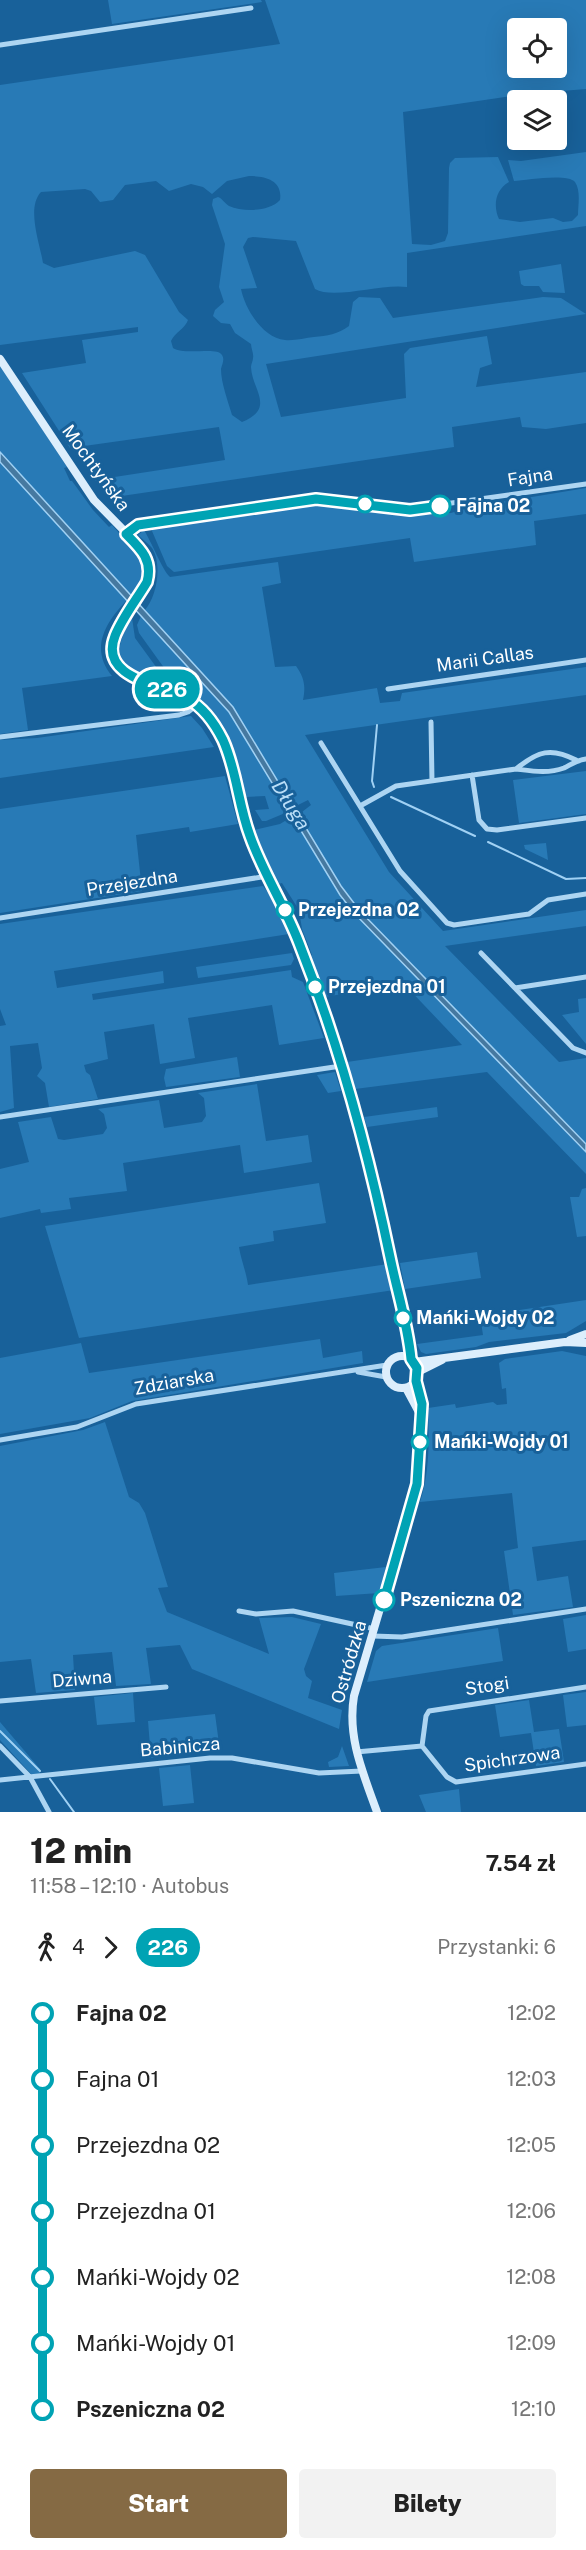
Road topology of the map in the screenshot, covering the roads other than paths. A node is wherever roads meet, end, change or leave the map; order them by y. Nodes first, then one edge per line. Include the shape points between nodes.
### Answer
1 (251, 8) dead end
2 (0, 45) edge
3 (0, 359) edge
4 (586, 484) edge
5 (126, 534) junction
6 (586, 660) edge
7 (388, 689) dead end
8 (197, 705) junction
9 (431, 722) dead end
10 (0, 737) edge
11 (321, 743) dead end
12 (586, 759) edge
13 (576, 760) junction
14 (516, 769) junction
15 (472, 775) junction
16 (432, 781) junction
17 (360, 806) junction
18 (586, 818) edge
19 (269, 876) junction
20 (586, 894) edge
21 (0, 918) edge
22 (481, 953) dead end
23 (586, 976) edge
24 (515, 988) junction
25 (586, 1053) edge
26 (340, 1066) junction
27 (0, 1117) edge
28 (406, 1331) junction
29 (586, 1334) edge
30 (565, 1342) junction
31 (586, 1342) edge
32 (400, 1356) junction
33 (448, 1357) junction
34 (413, 1360) junction
35 (387, 1365) junction
36 (357, 1371) junction
37 (417, 1376) junction
38 (386, 1377) junction
39 (406, 1388) junction
40 (420, 1415) junction
41 (0, 1440) edge
42 (586, 1609) edge
43 (239, 1611) dead end
44 (374, 1633) junction
45 (166, 1687) dead end
46 (586, 1687) edge
47 (0, 1701) edge
48 (0, 1746) edge
49 (422, 1746) junction
50 (356, 1752) junction
51 (586, 1764) edge
52 (362, 1771) junction
53 (30, 1777) junction
54 (0, 1779) edge
55 (49, 1812) edge
56 (377, 1812) edge

1 - 2 street
3 - 5 street, Mochtyńska via 94,500
4 - 5 street, Fajna via 410,510 329,499 302,500 138,525
5 - 8 street, Mochtyńska via 144,551 147,582 113,643 114,656 128,675
6 - 7 street, Marii Callas
8 - 10 street via 179,715
8 - 19 street via 212,721 226,749 249,836
9 - 16 street
11 - 17 street
12 - 13 street
13 - 14 street via 562,768 534,772
13 - 14 street via 558,752 532,756
14 - 15 street
15 - 16 street
15 - 18 street via 479,820 490,830
16 - 17 street via 392,787
17 - 20 street via 400,871 447,923 529,914 548,900
19 - 21 street, Przejezdna
19 - 26 street via 301,947
22 - 24 street
23 - 24 street
24 - 25 street via 573,1048
26 - 27 street
26 - 28 street via 375,1185
28 - 32 street
28 - 34 street
29 - 30 street
30 - 31 street
30 - 33 street
32 - 34 street
32 - 35 street
33 - 34 street
33 - 37 street
34 - 37 street
35 - 36 street, Zdziarska
35 - 38 street
36 - 38 street, Zdziarska
36 - 41 street, Zdziarska via 146,1402 77,1427
37 - 39 street
37 - 40 street, Ostródzka via 422,1399
38 - 39 street via 392,1386
39 - 40 street, Ostródzka
40 - 44 street, Ostródzka via 417,1484
42 - 44 street via 402,1637
43 - 44 street via 292,1611
44 - 50 street, Ostródzka via 352,1709
45 - 47 street, Dziwna
46 - 49 street, Stogi via 429,1711
48 - 53 street
49 - 50 street
49 - 51 street, Spichrzowa via 447,1777 462,1782
50 - 52 street, Ostródzka
52 - 53 street, Babinicza via 319,1773 210,1758
52 - 56 street, Ostródzka
53 - 54 street, Babinicza
53 - 55 street

